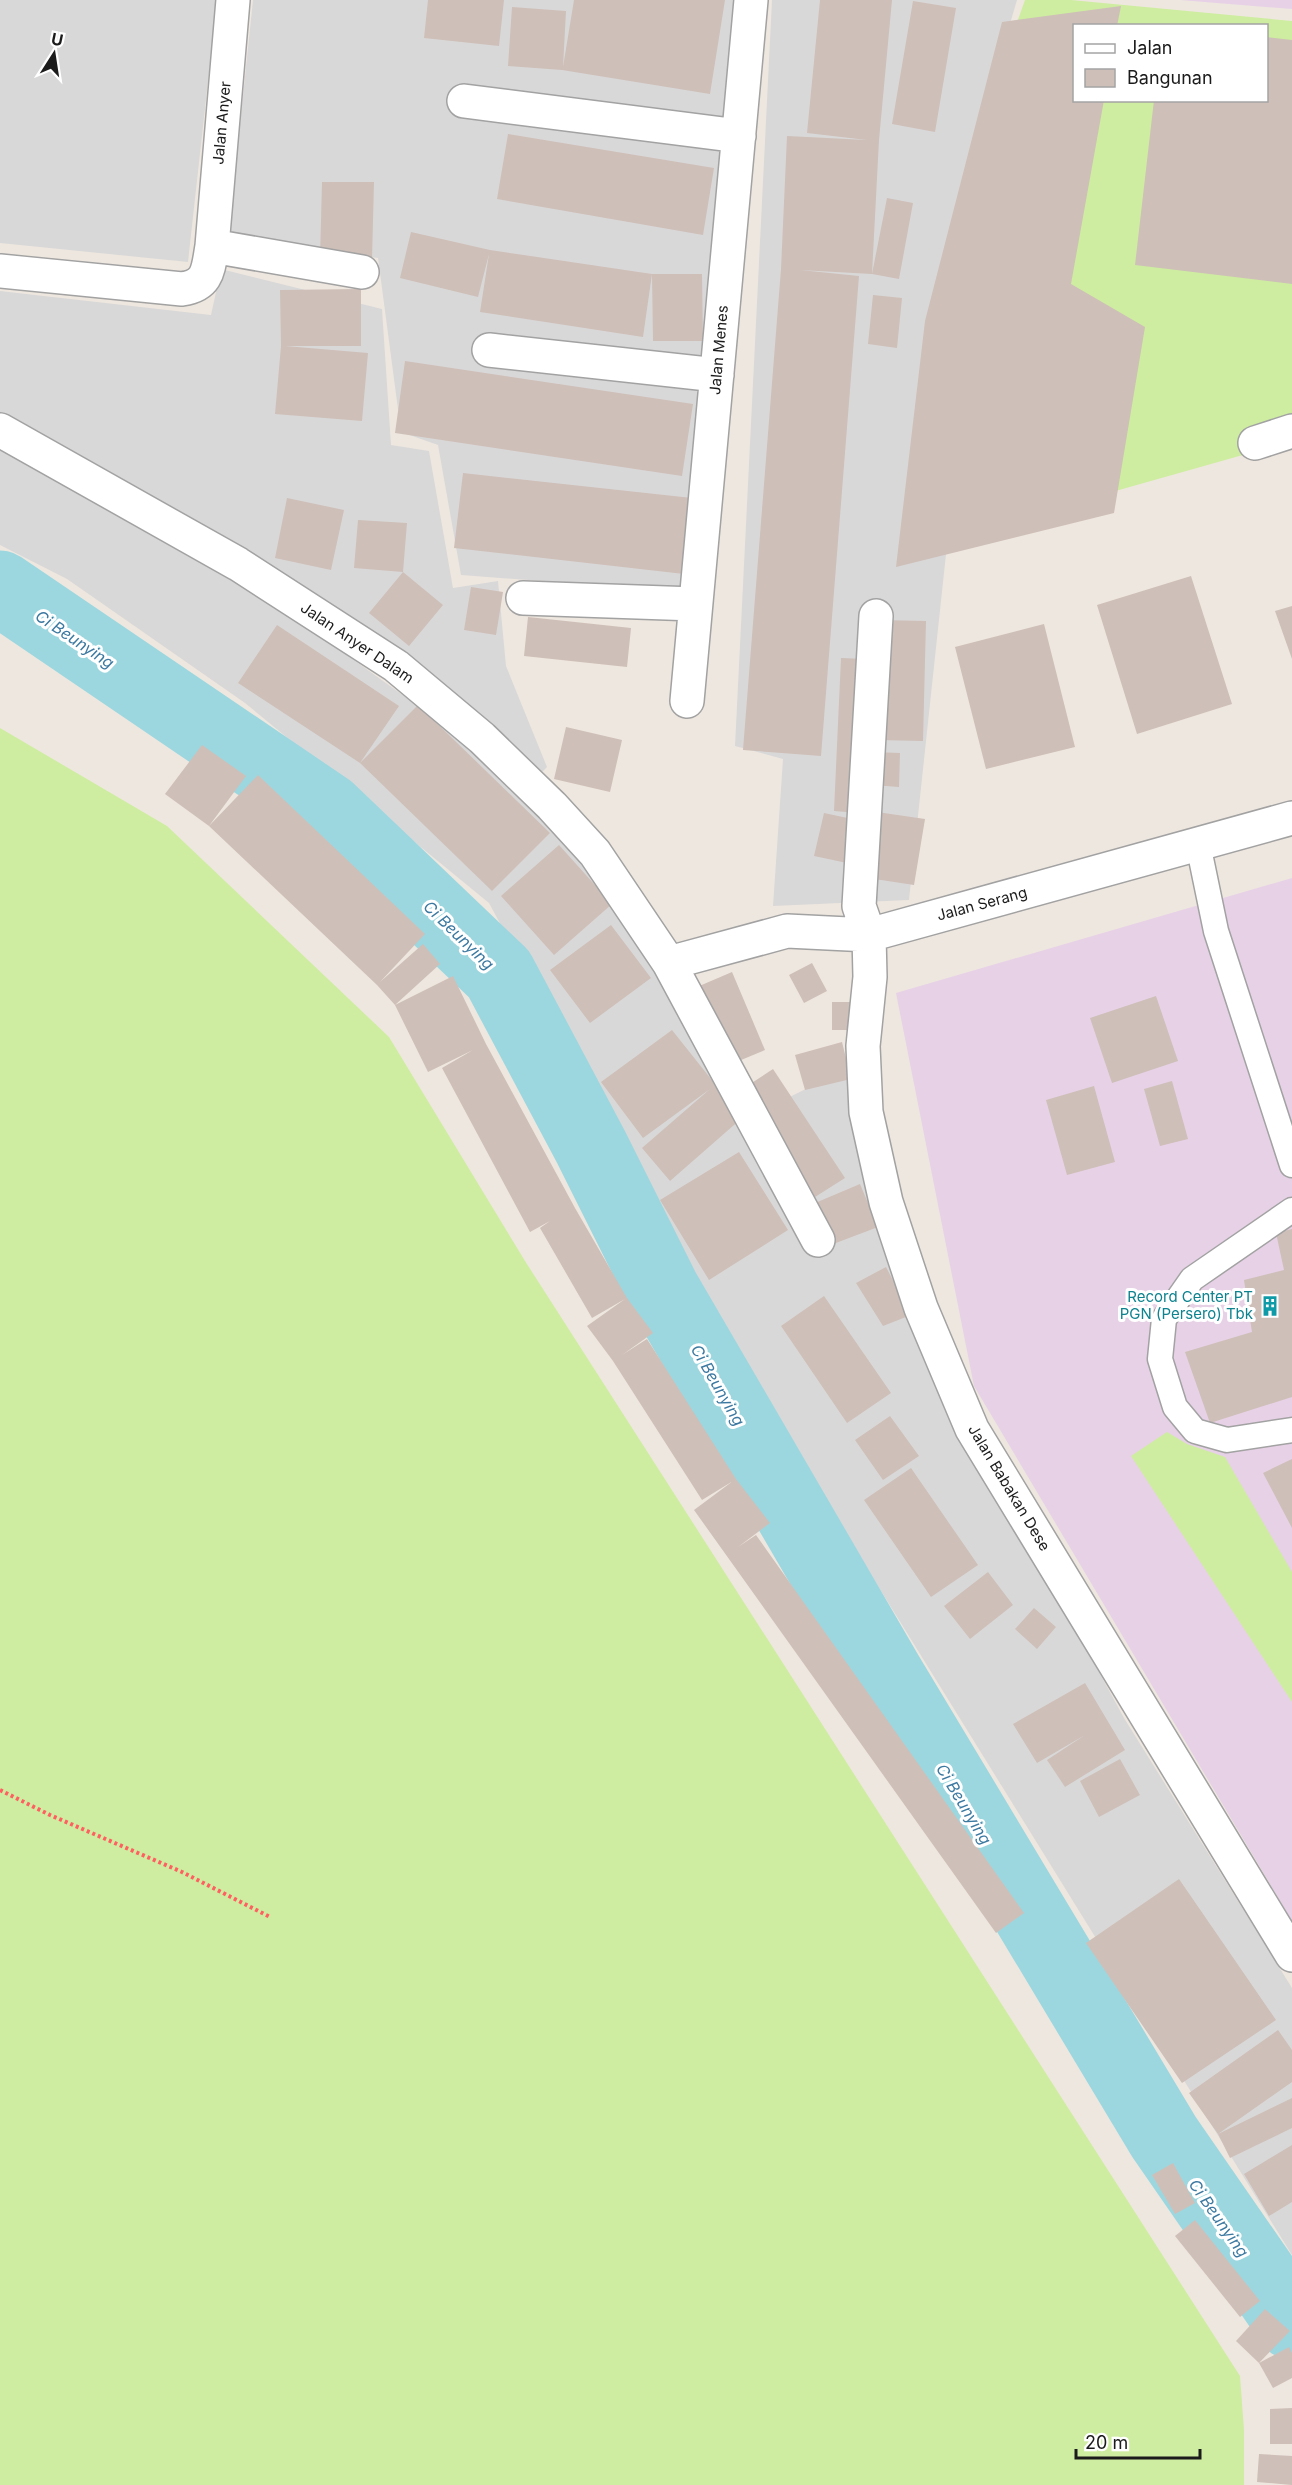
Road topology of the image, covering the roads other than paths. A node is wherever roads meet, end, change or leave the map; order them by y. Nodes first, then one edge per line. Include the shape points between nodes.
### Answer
1 (233, 0) edge
2 (751, 0) edge
3 (464, 101) dead end
4 (739, 136) junction
5 (212, 246) junction
6 (0, 272) edge
7 (362, 272) dead end
8 (489, 350) dead end
9 (717, 375) junction
10 (0, 430) edge
11 (1292, 431) edge
12 (1255, 443) dead end
13 (523, 598) dead end
14 (695, 603) junction
15 (876, 616) dead end
16 (687, 701) dead end
17 (1292, 818) edge
18 (1198, 844) junction
19 (869, 935) junction
20 (669, 963) junction
21 (1292, 1165) edge
22 (1292, 1210) edge
23 (819, 1240) dead end
24 (1292, 1430) edge
25 (1292, 1955) edge

1 - 5 street, Jalan Anyer
2 - 4 street, Jalan Menes
3 - 4 street
4 - 9 street, Jalan Menes
5 - 6 street, Jalan Anyer via 207,273 201,282 182,289
5 - 7 street
8 - 9 street
9 - 14 street, Jalan Menes
10 - 20 street, Jalan Anyer Dalam via 238,564 396,666 482,738 559,813 595,853
11 - 12 street
13 - 14 street
14 - 16 street, Jalan Menes
15 - 19 street, Jalan Babakan Dese via 859,906
17 - 18 street, Jalan Serang
18 - 19 street, Jalan Serang
18 - 21 lane via 1216,931
19 - 20 street, Jalan Serang via 787,931
19 - 25 street, Jalan Babakan Dese via 870,977 863,1046 866,1112 886,1202 921,1308 967,1418
20 - 23 street, Jalan Anyer Dalam
22 - 24 lane via 1192,1279 1164,1319 1160,1359 1175,1407 1195,1431 1227,1440

